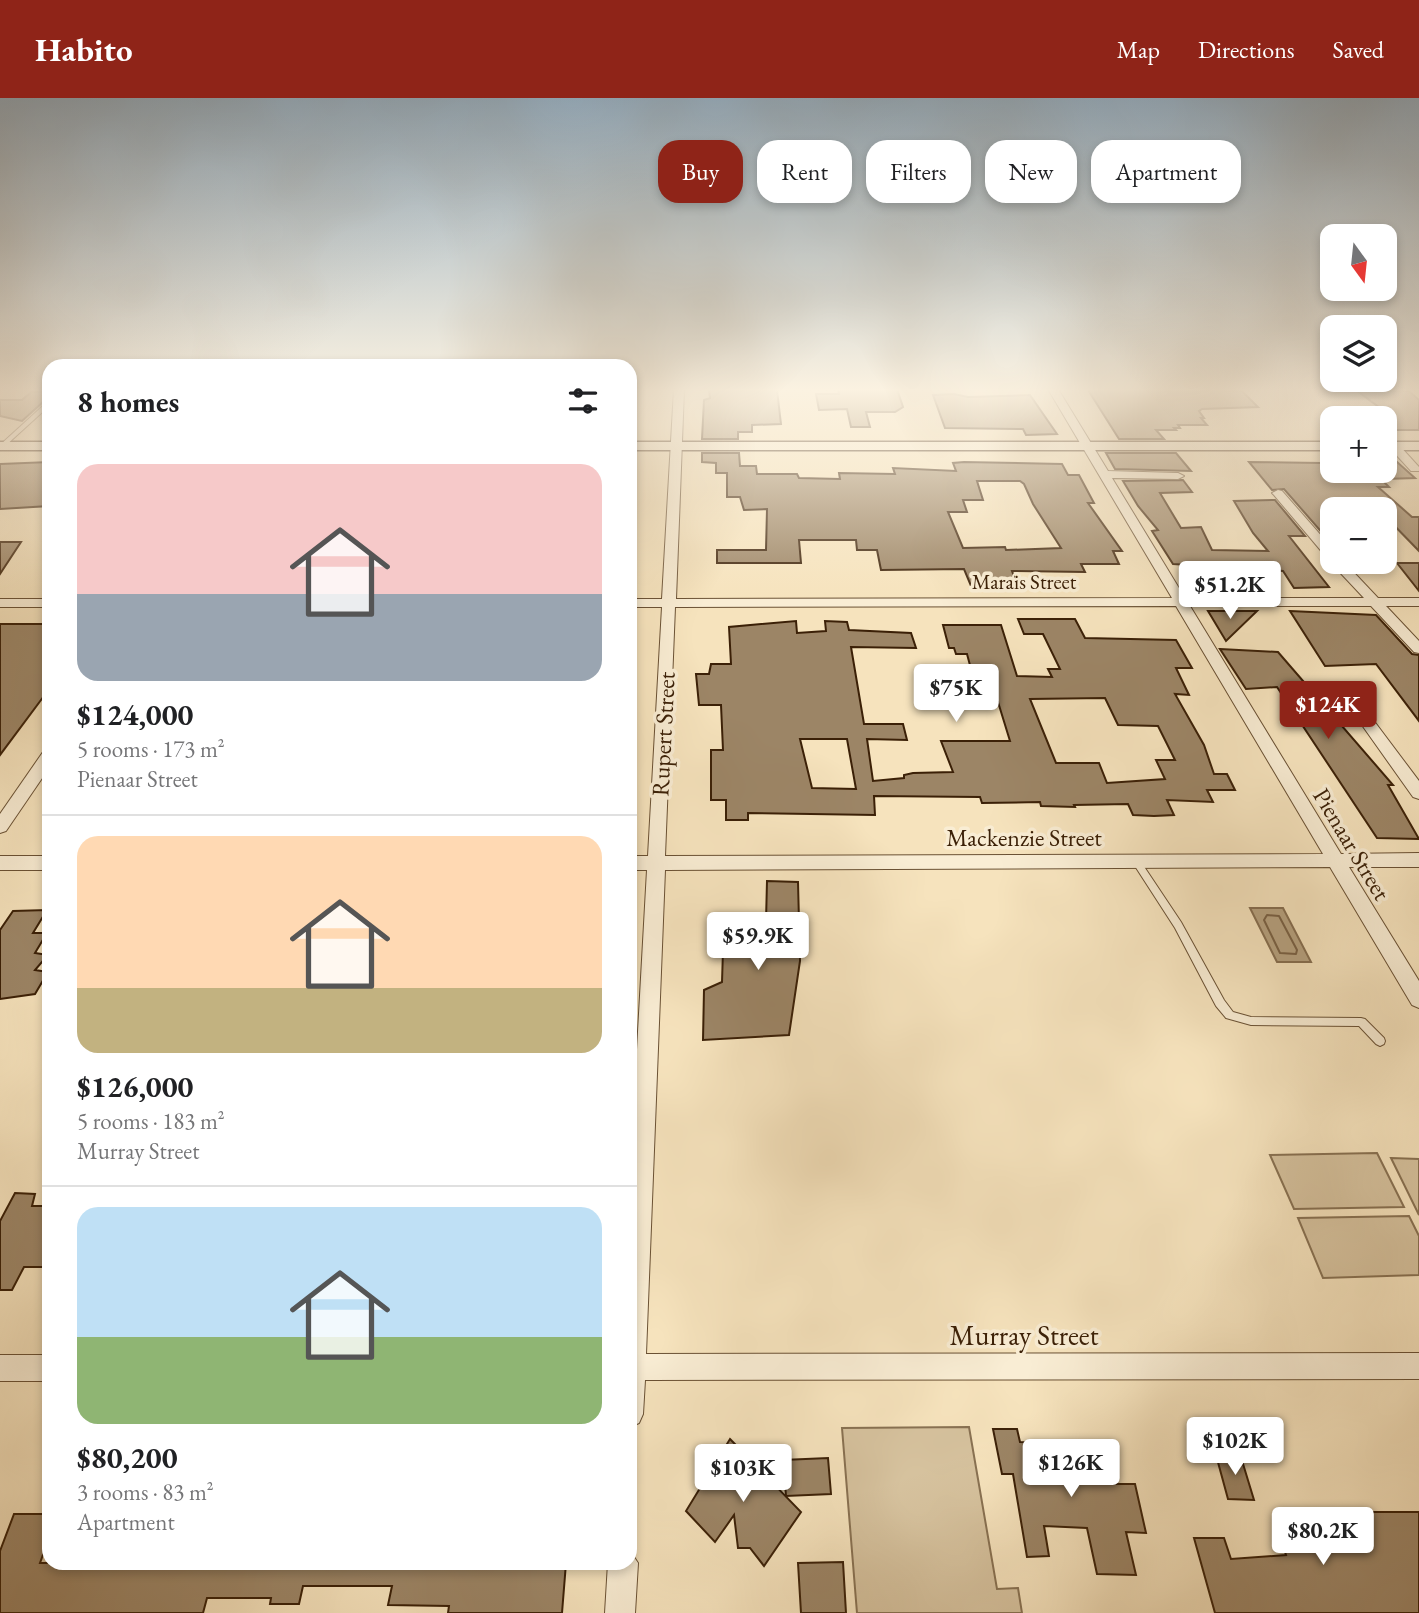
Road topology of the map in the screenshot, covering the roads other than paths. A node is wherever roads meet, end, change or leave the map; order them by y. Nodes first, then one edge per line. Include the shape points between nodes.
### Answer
1 (676, 460) edge
2 (1095, 460) edge
3 (1404, 460) edge
4 (1415, 469) dead end
5 (1104, 474) junction
6 (1178, 476) dead end
7 (1278, 493) dead end
8 (1320, 542) edge
9 (1349, 574) edge
10 (1181, 602) junction
11 (1378, 602) junction
12 (1419, 602) edge
13 (0, 603) edge
14 (42, 603) edge
15 (637, 603) edge
16 (669, 603) junction
17 (1419, 649) edge
18 (1357, 708) dead end
19 (42, 766) edge
20 (1419, 793) edge
21 (0, 827) edge
22 (1419, 860) edge
23 (1136, 861) junction
24 (1336, 861) junction
25 (0, 863) edge
26 (42, 863) edge
27 (637, 863) edge
28 (657, 863) junction
29 (1419, 999) edge
30 (1380, 1041) dead end
31 (637, 1251) edge
32 (1419, 1366) edge
33 (637, 1367) edge
34 (0, 1368) edge
35 (42, 1368) edge
36 (623, 1570) edge
37 (620, 1613) edge

1 - 16 street, Rupert Street
2 - 5 street, Pienaar Street
3 - 4 street
5 - 6 street
5 - 10 street, Pienaar Street
7 - 8 street
9 - 11 street
10 - 11 street, Marais Street
10 - 16 street, Marais Street
10 - 24 street, Pienaar Street
11 - 12 street, Marais Street
11 - 17 street
13 - 14 street
15 - 16 street, Marais Street
16 - 28 street, Rupert Street
18 - 20 street
19 - 21 street
22 - 24 street, Mackenzie Street
23 - 24 street, Mackenzie Street
23 - 28 street, Mackenzie Street
23 - 30 lane via 1230,1016 1251,1021 1361,1022
24 - 29 street, Pienaar Street
25 - 26 street
27 - 28 street, Mackenzie Street
28 - 31 street, Rupert Street
32 - 33 street, Murray Street
34 - 35 street
36 - 37 street

